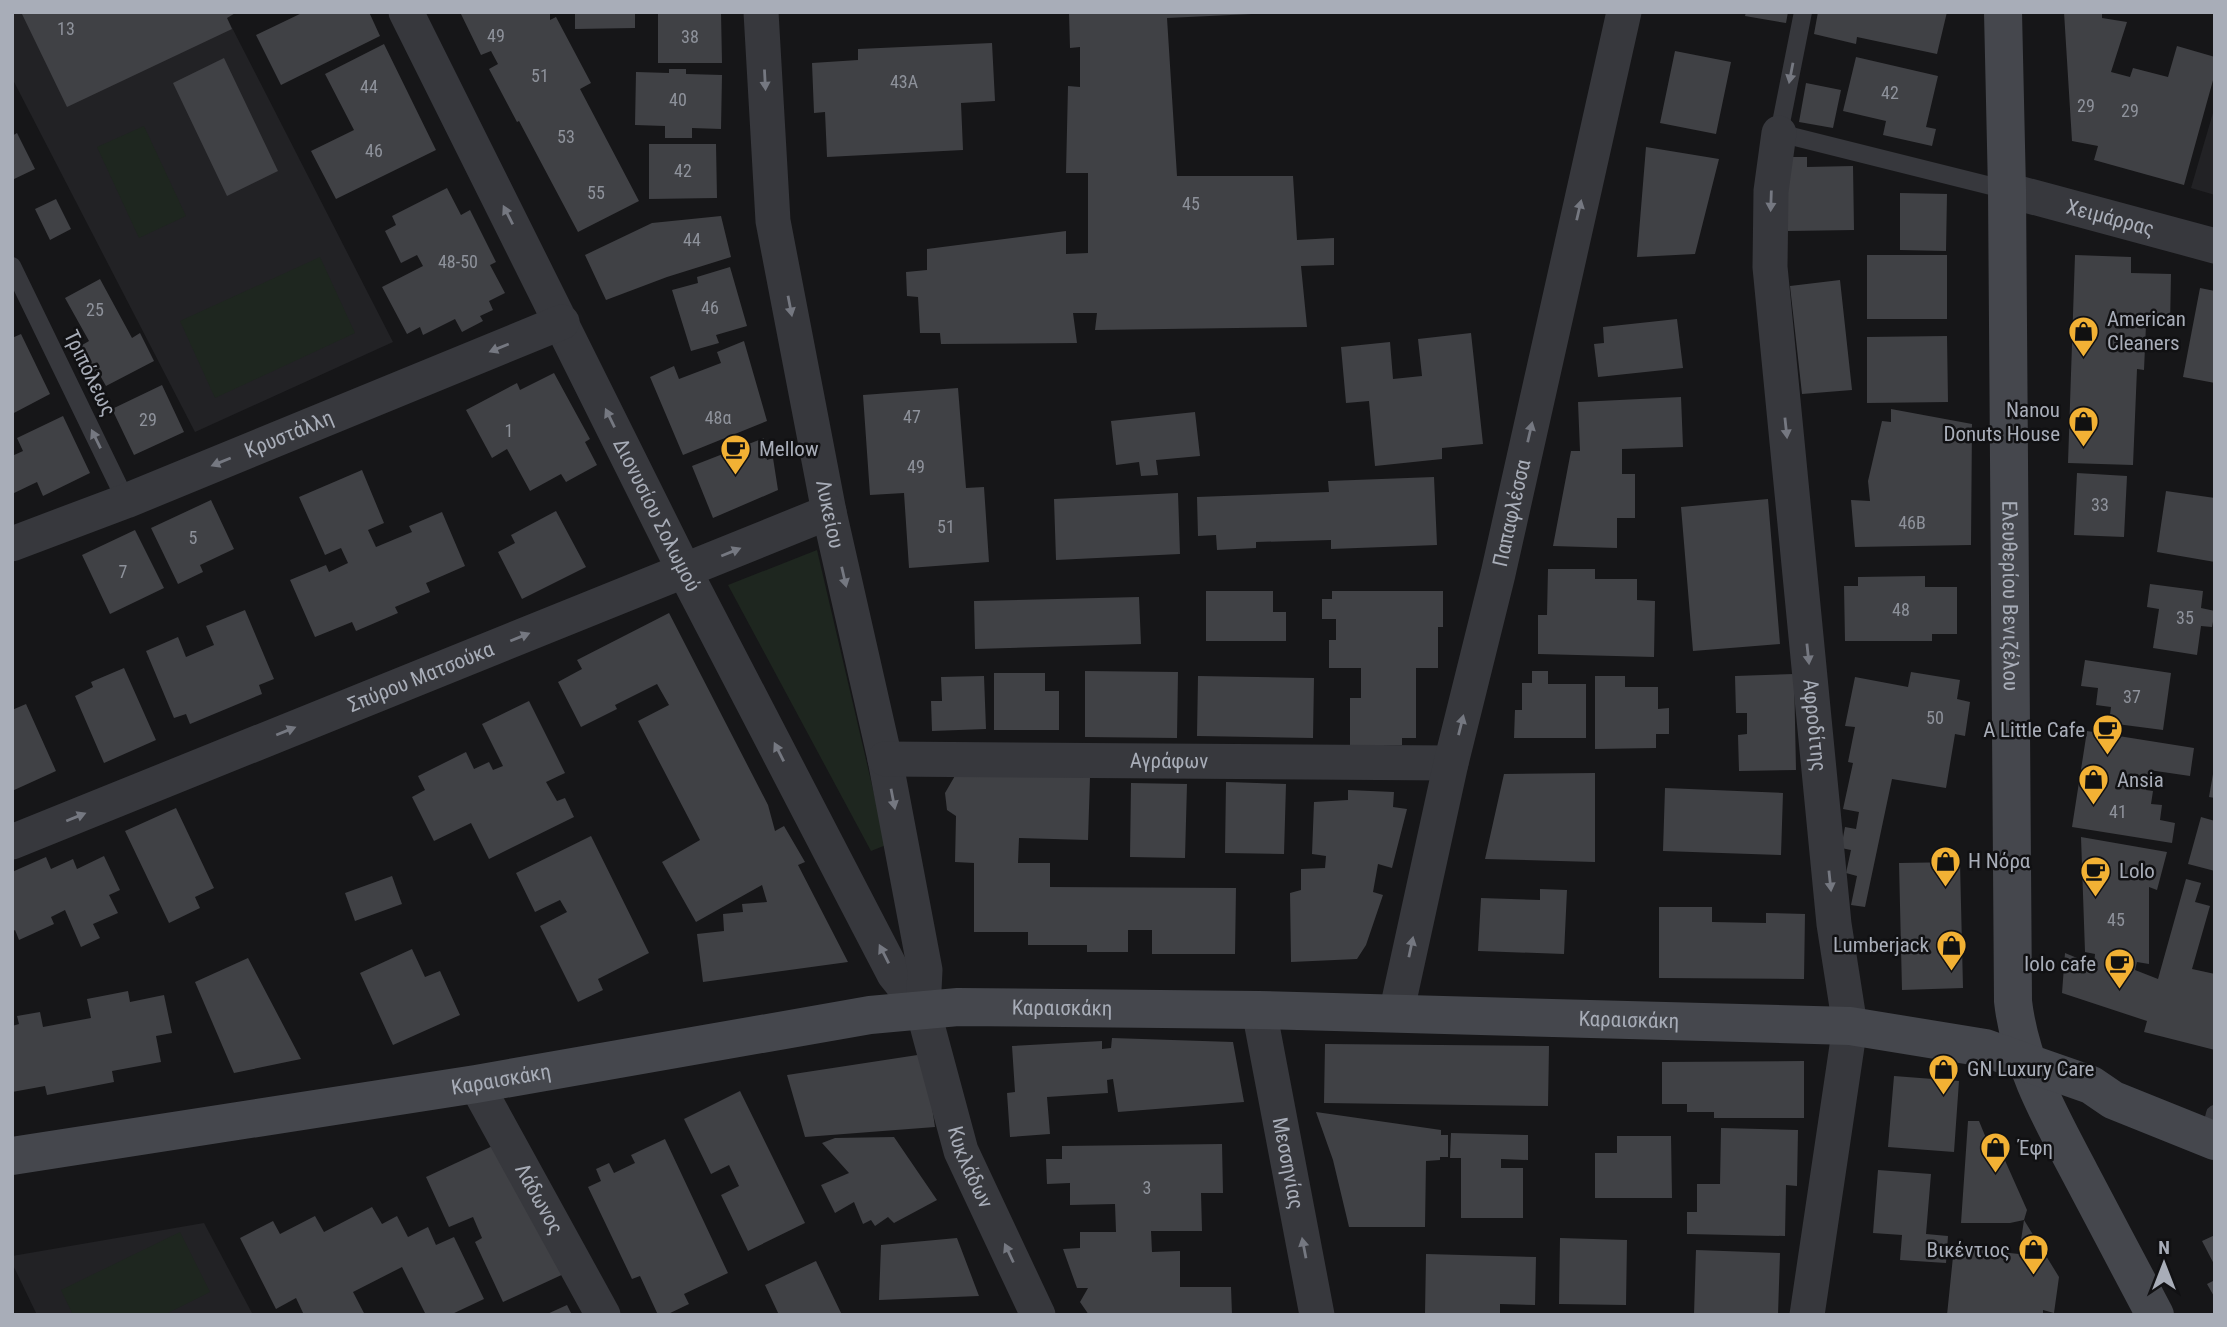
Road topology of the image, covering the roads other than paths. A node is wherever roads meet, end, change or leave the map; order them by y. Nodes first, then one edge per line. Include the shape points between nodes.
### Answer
1 (406, 12) edge
2 (761, 12) edge
3 (1624, 12) edge
4 (1803, 12) edge
5 (2003, 12) edge
6 (1779, 134) junction
7 (2007, 190) junction
8 (2215, 246) edge
9 (12, 266) edge
10 (562, 322) junction
11 (126, 500) junction
12 (829, 512) junction
13 (12, 544) edge
14 (684, 570) junction
15 (885, 758) junction
16 (1451, 763) junction
17 (12, 842) edge
18 (923, 1010) junction
19 (1259, 1010) junction
20 (1396, 1014) junction
21 (1850, 1026) junction
22 (2026, 1061) junction
23 (476, 1084) junction
24 (2113, 1100) junction
25 (2043, 1102) junction
26 (2213, 1131) edge
27 (12, 1156) edge
28 (603, 1315) edge
29 (1038, 1315) edge
30 (1317, 1315) edge
31 (1807, 1315) edge
32 (2155, 1315) edge

10 -> 1 street, Διονυσίου Σολωμού
2 -> 12 street, Λυκείου via 773,221
16 -> 3 street, Παπαφλέσσα
4 -> 6 lane
5 - 7 street, Ελευθερίου Βενιζέλου
6 - 7 lane
6 -> 21 street, Αφροδίτης via 1771,191 1770,267 1834,924
7 - 8 street, Χειμάρρας
7 - 22 street, Ελευθερίου Βενιζέλου via 2013,1001
11 -> 9 lane, Τριπόλεως
10 -> 11 street, Κρυστάλλη
14 -> 10 street, Διονυσίου Σολωμού
11 - 13 street, Κρυστάλλη
14 -> 12 street, Σπύρου Ματσούκα
12 -> 15 street, Λυκείου
17 -> 14 street, Σπύρου Ματσούκα
18 -> 14 street, Διονυσίου Σολωμού via 894,974
15 - 16 street, Αγράφων
15 -> 18 street, Λυκείου via 925,970
20 -> 16 street, Παπαφλέσσα
18 - 19 street, Καραισκάκη
18 - 23 street, Καραισκάκη via 870,1015
29 -> 18 street, Κυκλάδων via 961,1151
19 - 20 street, Καραισκάκη
30 -> 19 street, Μεσσηνίας
20 - 21 street, Καραισκάκη
21 - 22 street, Καραισκάκη via 1985,1048
21 - 31 street, Αφροδίτης
22 - 24 street, Καραισκάκη via 2091,1085
22 - 25 street, Ελευθερίου Βενιζέλου
23 - 27 street, Καραισκάκη
23 - 28 street, Λάδωνος
24 - 25 street, Καραισκάκη
24 - 26 street, Καραισκάκη
25 - 32 street, Ελευθερίου Βενιζέλου

